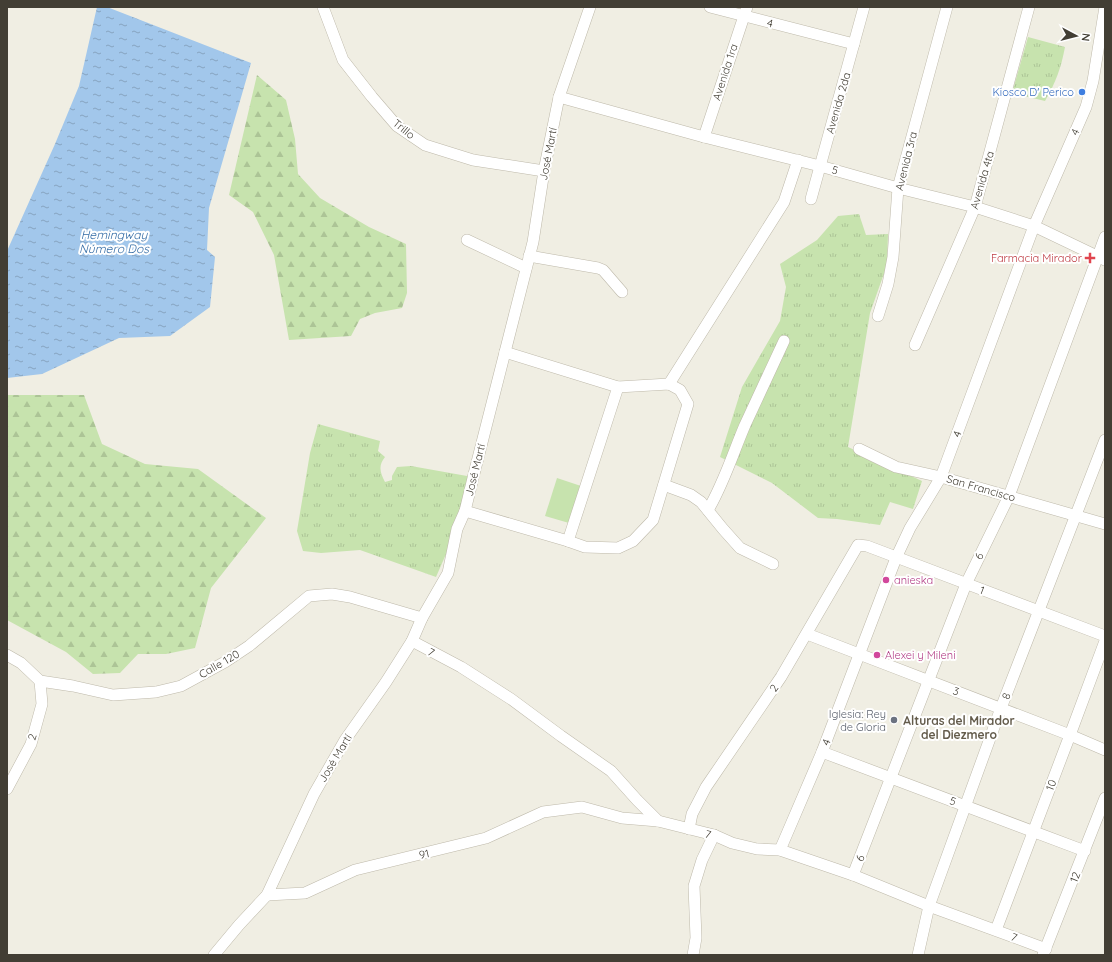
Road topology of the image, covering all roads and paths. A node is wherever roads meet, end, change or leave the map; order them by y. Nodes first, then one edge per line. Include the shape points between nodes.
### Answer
1 (323, 7) edge
2 (590, 7) edge
3 (710, 7) edge
4 (864, 7) edge
5 (947, 7) edge
6 (1029, 7) edge
7 (1105, 7) edge
8 (745, 12) edge
9 (854, 44) junction
10 (559, 97) junction
11 (704, 137) junction
12 (798, 160) junction
13 (820, 166) junction
14 (544, 171) junction
15 (898, 188) junction
16 (810, 199) dead end
17 (975, 207) junction
18 (1034, 226) junction
19 (1105, 237) edge
20 (466, 240) dead end
21 (529, 256) junction
22 (1102, 258) edge
23 (526, 268) junction
24 (622, 292) dead end
25 (878, 316) dead end
26 (784, 341) dead end
27 (914, 345) dead end
28 (505, 352) junction
29 (669, 384) junction
30 (618, 387) junction
31 (1105, 440) edge
32 (859, 449) dead end
33 (941, 477) junction
34 (664, 485) junction
35 (1009, 496) junction
36 (708, 510) junction
37 (465, 511) junction
38 (1076, 516) junction
39 (1105, 524) edge
40 (568, 541) junction
41 (858, 545) joint
42 (896, 558) junction
43 (773, 564) dead end
44 (966, 584) junction
45 (1039, 612) junction
46 (422, 618) junction
47 (807, 634) junction
48 (1105, 636) edge
49 (412, 641) junction
50 (1105, 641) edge
51 (860, 654) junction
52 (7, 655) edge
53 (40, 681) junction
54 (929, 681) junction
55 (1001, 708) junction
56 (1070, 735) junction
57 (1105, 750) edge
58 (822, 752) junction
59 (891, 778) junction
60 (7, 789) edge
61 (1105, 798) edge
62 (966, 806) junction
63 (658, 821) junction
64 (689, 829) junction
65 (1033, 832) junction
66 (714, 835) junction
67 (780, 850) junction
68 (1085, 851) junction
69 (853, 875) junction
70 (267, 895) junction
71 (929, 906) junction
72 (996, 930) junction
73 (1044, 952) edge
74 (214, 955) edge
75 (693, 955) edge
76 (918, 955) edge

1 - 14 street, Trillo via 343,60 397,126 425,145 466,158
2 - 10 street, José Martí
3 - 8 street, 4
4 - 9 street, Avenida 2da
5 - 15 street, Avenida 3ra
6 - 17 street, Avenida 4ta
7 - 18 street, 4 via 1093,81 1086,107
8 - 9 street, 4
8 - 11 street, Avenida 1ra
9 - 13 street, Avenida 2da
10 - 11 street, 5
10 - 14 street, José Martí
11 - 12 street, 5
12 - 13 street, 5
12 - 29 street via 784,202
13 - 15 street, 5
13 - 16 street, Avenida 2da
14 - 21 street, José Martí
15 - 17 street, 5
15 - 25 street, Avenida 3ra via 893,257
17 - 18 street, 5
17 - 27 street, Avenida 4ta
18 - 22 street, 5
18 - 33 street, 4
19 - 22 street, 6
20 - 23 street
21 - 23 street, José Martí
21 - 24 street via 598,268 603,270
22 - 35 street, 6
23 - 28 street, José Martí
26 - 36 street
28 - 30 street
28 - 37 street, José Martí
29 - 30 street
29 - 34 street via 680,390 688,404
30 - 40 street
31 - 38 street, 8
32 - 33 street, San Francisco via 896,467
33 - 35 street, San Francisco
33 - 42 street, 4 via 910,528
34 - 36 street via 691,495
34 - 40 street via 653,520 633,541 618,548 585,547
35 - 38 street, San Francisco
35 - 44 street, 6
36 - 43 street via 740,548
37 - 40 street
37 - 46 street, José Martí via 457,529 448,574
38 - 39 street, San Francisco
38 - 45 street, 8
41 - 42 street, 1
41 - 47 street, 2
42 - 44 street, 1
42 - 51 street, 4
44 - 45 street, 1
44 - 54 street, 6
45 - 48 street, 1
45 - 55 street, 8
46 - 49 street, José Martí
46 - 53 street, Calle 120 via 350,597 332,594 309,596 249,646 181,686 156,692 113,696
47 - 51 street, 3
47 - 64 street, 2 via 781,678 706,787 692,814
49 - 63 street, 7 via 461,667 511,699 611,770
49 - 70 street, José Martí via 345,740 318,788
50 - 56 street, 10
51 - 54 street, 3
51 - 58 street, 4
52 - 53 street via 21,663
53 - 60 street, 2 via 42,704 31,744
54 - 55 street, 3
54 - 59 street, 6
55 - 56 street, 3
55 - 62 street, 8
56 - 57 street, 3
56 - 65 street, 10
58 - 59 street, 5
58 - 67 street, 4
59 - 62 street, 5
59 - 69 street, 6
61 - 68 street, 12
62 - 65 street, 5
62 - 71 street, 8
63 - 64 street, 7
63 - 70 street, 91 via 622,818 582,807 543,812 486,838 355,870 305,893
64 - 66 street, 7
65 - 68 street, 5
65 - 72 street, 10
66 - 67 street, 7 via 732,843 757,849
66 - 75 street via 702,860 694,886 696,938
67 - 69 street, 7
68 - 73 street, 12
69 - 71 street, 7
70 - 74 street
71 - 72 street, 7
71 - 76 street, 8
72 - 73 street, 7

